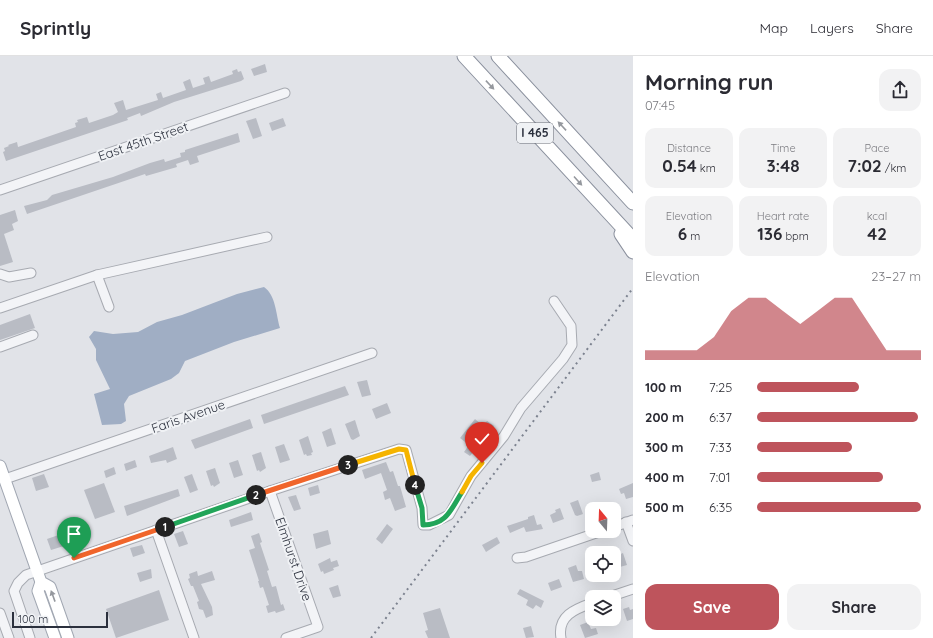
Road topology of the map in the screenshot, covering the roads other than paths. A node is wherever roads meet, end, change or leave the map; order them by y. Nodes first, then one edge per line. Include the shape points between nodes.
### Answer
1 (464, 56) edge
2 (498, 56) edge
3 (285, 93) dead end
4 (589, 154) junction
5 (0, 190) edge
6 (633, 196) edge
7 (633, 203) edge
8 (605, 211) junction
9 (267, 237) dead end
10 (633, 239) edge
11 (633, 252) edge
12 (31, 273) dead end
13 (0, 274) edge
14 (97, 275) junction
15 (554, 301) dead end
16 (109, 307) dead end
17 (0, 308) edge
18 (33, 336) dead end
19 (0, 347) edge
20 (372, 353) dead end
21 (0, 467) edge
22 (3, 480) edge
23 (270, 491) junction
24 (630, 521) edge
25 (156, 530) junction
26 (585, 537) edge
27 (633, 541) edge
28 (517, 558) dead end
29 (37, 571) junction
30 (41, 582) junction
31 (633, 589) edge
32 (621, 593) edge
33 (585, 605) edge
34 (0, 613) edge
35 (2, 624) edge
36 (9, 638) edge
37 (30, 638) edge
38 (55, 638) edge
39 (68, 638) edge
40 (194, 638) edge
41 (286, 638) edge
42 (561, 638) edge

1 -> 8 highway, I 465
4 -> 2 highway, I 465
3 - 5 street, East 45th Street
4 - 6 highway
4 - 7 highway, I 465
8 - 10 highway, I 465
8 - 11 highway
9 - 14 street
12 - 13 street via 10,277
14 - 16 street
14 - 17 street
15 - 23 street via 571,326 572,345 471,476 449,515 429,525 423,525 422,508 406,450 399,449
18 - 19 street
20 - 22 street, Faris Avenue
21 - 22 main road
22 - 29 main road
23 - 25 street
23 - 41 street, Elmhurst Drive via 318,627
24 - 27 street
25 - 29 street
25 - 40 street
26 - 28 street
29 - 30 main road
29 - 37 street via 22,578 14,591
30 - 38 main road via 38,591
39 -> 30 main road via 50,587
31 - 32 street
33 - 42 street via 568,613 561,626
34 - 35 street
35 - 36 street

